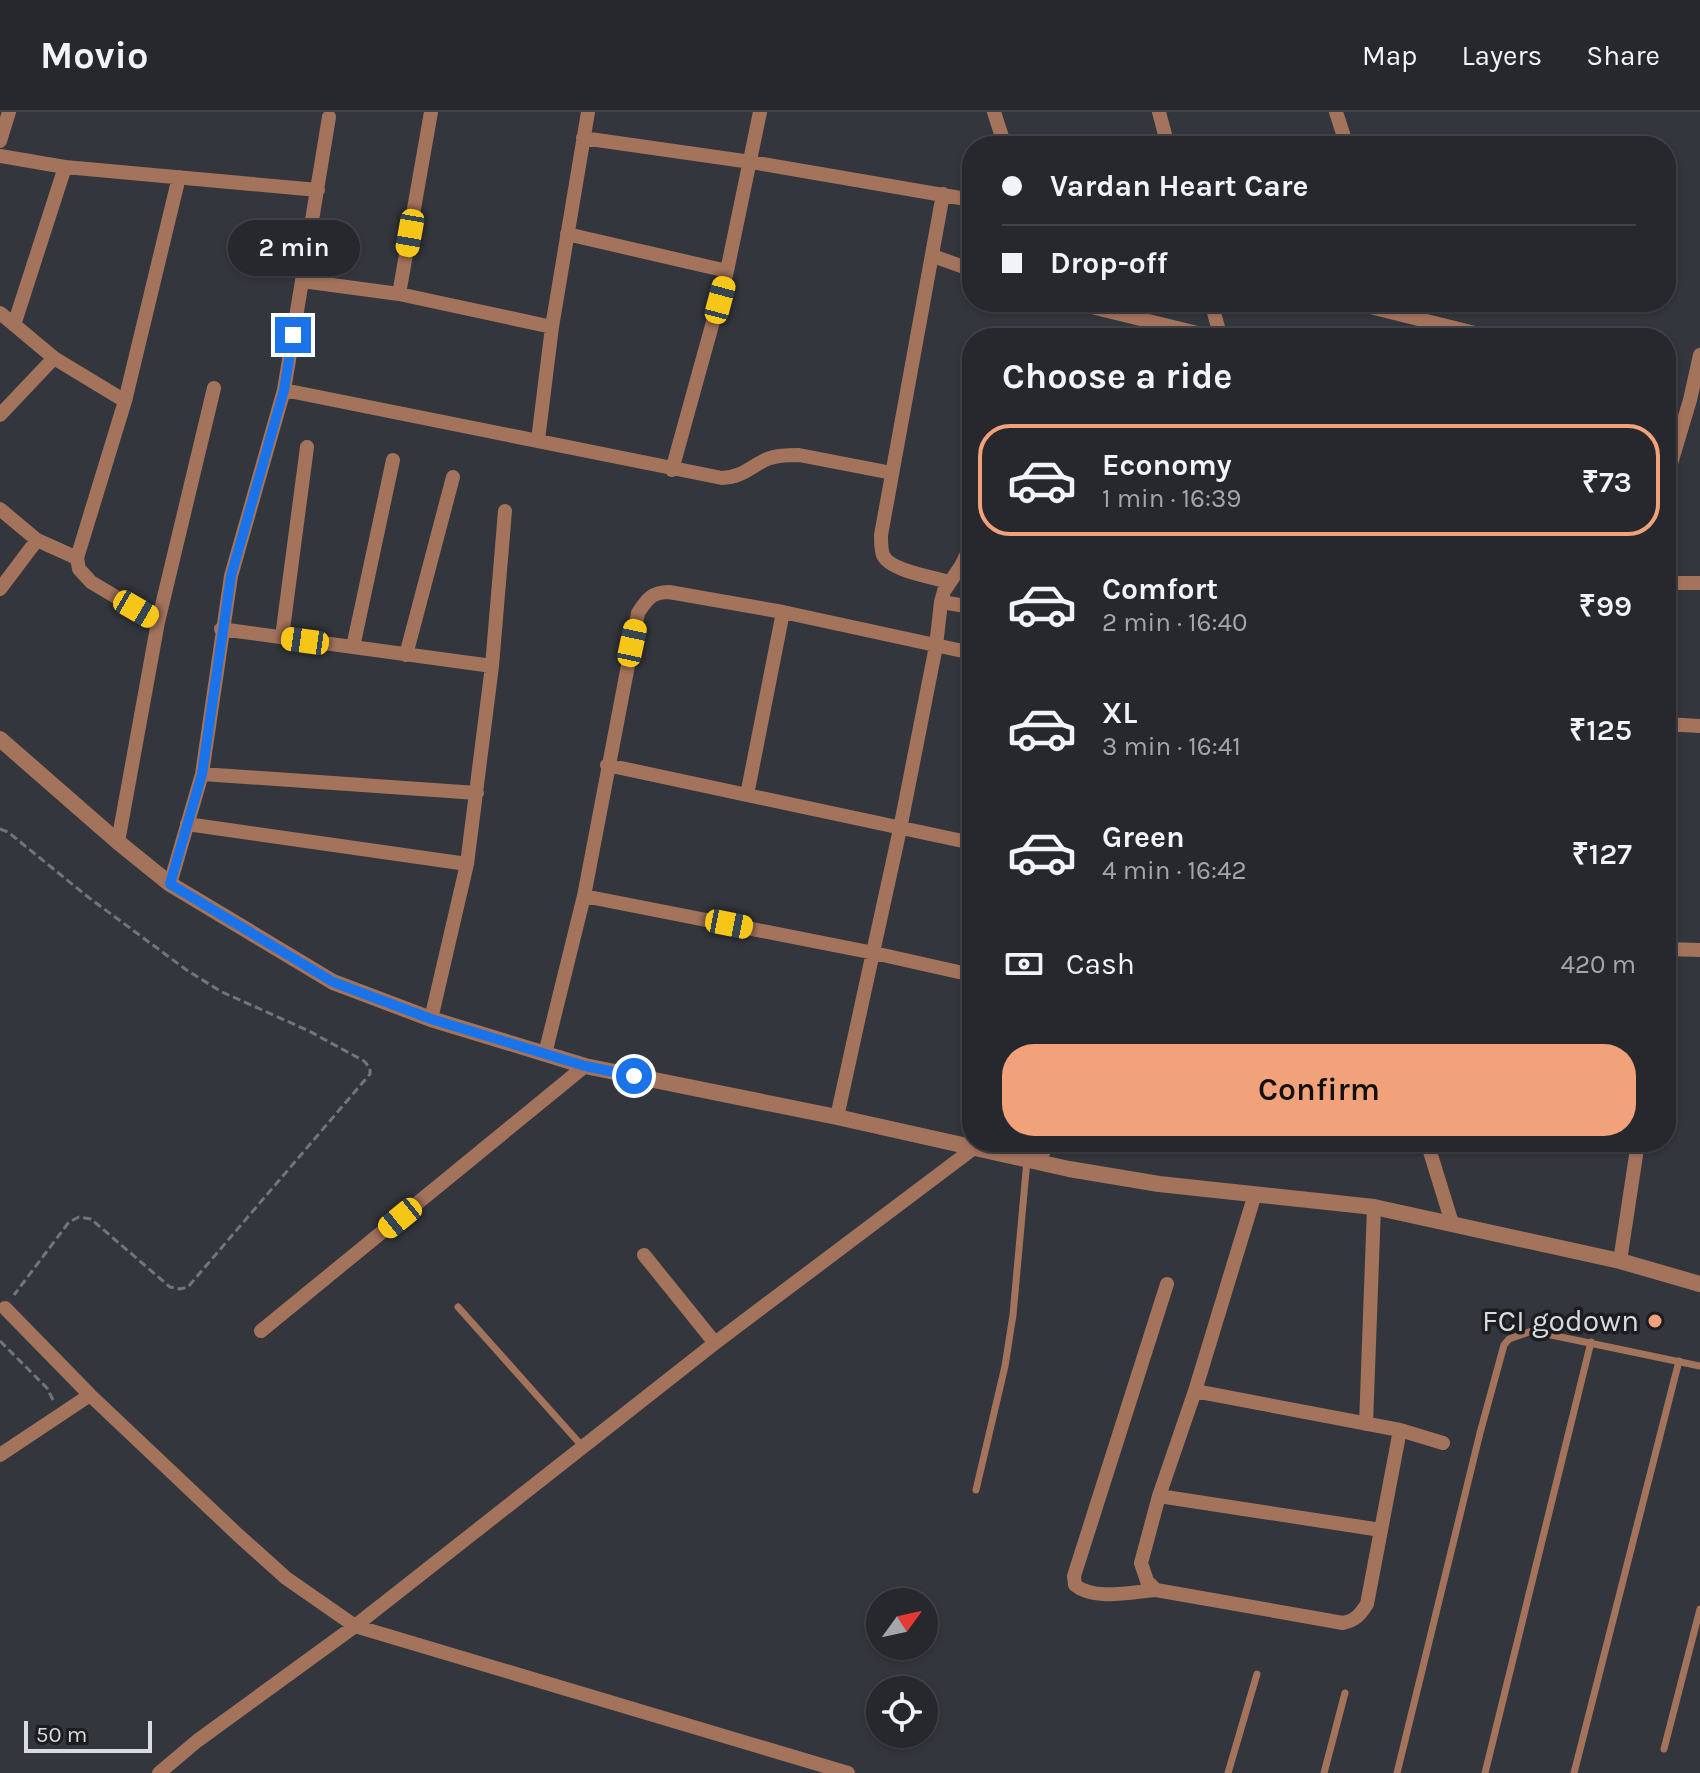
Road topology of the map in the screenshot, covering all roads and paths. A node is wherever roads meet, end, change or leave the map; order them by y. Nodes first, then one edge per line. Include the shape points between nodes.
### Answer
1 (9, 112) edge
2 (431, 112) edge
3 (588, 112) edge
4 (760, 112) edge
5 (994, 112) edge
6 (1159, 112) edge
7 (1336, 112) edge
8 (329, 117) dead end
9 (1002, 136) edge
10 (1165, 136) edge
11 (1344, 136) edge
12 (583, 138) junction
13 (0, 141) edge
14 (0, 156) edge
15 (751, 162) junction
16 (65, 167) junction
17 (179, 177) junction
18 (318, 190) junction
19 (943, 194) junction
20 (962, 198) edge
21 (567, 234) junction
22 (933, 256) junction
23 (962, 266) edge
24 (727, 271) junction
25 (302, 281) junction
26 (399, 294) junction
27 (1112, 312) edge
28 (1405, 312) edge
29 (0, 313) edge
30 (14, 325) junction
31 (552, 327) junction
32 (1179, 328) edge
33 (1460, 328) edge
34 (1700, 355) edge
35 (54, 358) junction
36 (214, 388) dead end
37 (284, 390) junction
38 (125, 401) junction
39 (1695, 401) edge
40 (0, 415) edge
41 (538, 440) junction
42 (307, 447) dead end
43 (1676, 453) edge
44 (393, 460) dead end
45 (672, 470) junction
46 (892, 473) junction
47 (453, 477) dead end
48 (0, 509) edge
49 (505, 511) dead end
50 (37, 540) junction
51 (77, 558) junction
52 (962, 564) edge
53 (949, 582) junction
54 (1676, 583) edge
55 (1700, 583) edge
56 (0, 589) edge
57 (941, 602) junction
58 (962, 605) edge
59 (783, 612) junction
60 (158, 622) junction
61 (221, 629) junction
62 (282, 637) junction
63 (936, 646) junction
64 (353, 647) junction
65 (962, 651) edge
66 (406, 655) junction
67 (492, 666) junction
68 (1676, 725) edge
69 (1700, 726) edge
70 (0, 739) edge
71 (607, 765) junction
72 (202, 774) junction
73 (477, 793) junction
74 (747, 795) junction
75 (187, 824) junction
76 (0, 829) edge
77 (900, 829) junction
78 (962, 841) edge
79 (118, 842) junction
80 (467, 864) junction
81 (170, 884) junction
82 (584, 896) junction
83 (1676, 949) edge
84 (1700, 950) edge
85 (874, 953) junction
86 (962, 973) edge
87 (431, 1019) junction
88 (545, 1054) junction
89 (585, 1066) junction
90 (837, 1117) junction
91 (962, 1145) edge
92 (969, 1152) edge
93 (992, 1152) edge
94 (1041, 1152) edge
95 (1430, 1152) edge
96 (1636, 1152) edge
97 (1032, 1161) junction
98 (1255, 1194) junction
99 (1374, 1207) junction
100 (1452, 1223) junction
101 (644, 1255) dead end
102 (1620, 1261) junction
103 (1167, 1284) dead end
104 (1700, 1284) edge
105 (458, 1307) dead end
106 (5, 1308) joint
107 (261, 1331) dead end
108 (0, 1341) edge
109 (1591, 1342) junction
110 (715, 1343) junction
111 (1679, 1361) junction
112 (1700, 1366) edge
113 (1195, 1391) junction
114 (90, 1395) junction
115 (49, 1407) dead end
116 (1366, 1424) junction
117 (1400, 1430) junction
118 (1443, 1443) dead end
119 (583, 1447) junction
120 (0, 1455) edge
121 (976, 1490) dead end
122 (1159, 1496) junction
123 (1381, 1530) junction
124 (1156, 1590) junction
125 (1700, 1609) edge
126 (355, 1626) junction
127 (1257, 1674) dead end
128 (1345, 1693) dead end
129 (1664, 1749) dead end
130 (822, 1770) edge
131 (159, 1773) edge
132 (848, 1773) edge
133 (1228, 1773) edge
134 (1324, 1773) edge
135 (1397, 1773) edge
136 (1485, 1773) edge
137 (1574, 1773) edge

1 - 13 street
2 - 26 street
3 - 12 street
4 - 15 street
5 - 9 street
6 - 10 street
7 - 11 street
8 - 18 street
12 - 15 street
12 - 21 street
14 - 16 street
15 - 19 street
15 - 24 street
16 - 17 street
16 - 30 street
17 - 18 street
17 - 38 street
18 - 25 street
19 - 20 street
19 - 22 street
21 - 24 street
21 - 31 street
22 - 23 street
22 - 46 street
24 - 45 street
25 - 26 street
25 - 37 street
26 - 31 street
27 - 32 street
28 - 33 street
29 - 30 street
30 - 35 street
31 - 41 street
34 - 39 street
35 - 38 street
35 - 40 street
36 - 60 street
37 - 41 street
37 - 61 street
38 - 51 street
39 - 43 street
41 - 45 street
42 - 62 street
44 - 64 street
45 - 46 street via 736,477 767,459 799,455
46 - 53 street via 881,535 883,555 903,570
47 - 66 street
48 - 50 street
49 - 67 street
50 - 51 street
50 - 56 street
51 - 60 street via 91,582
52 - 53 street
53 - 57 street
54 - 55 street
57 - 58 street
57 - 63 street
59 - 63 street
59 - 71 street via 669,592 656,592 646,600 638,613
59 - 74 street
60 - 79 street
61 - 62 street
61 - 72 street
62 - 64 street
63 - 65 street
63 - 77 street
64 - 66 street
66 - 67 street
67 - 73 street
68 - 69 street
70 - 79 street
71 - 74 street
71 - 82 street
72 - 73 street
72 - 75 street
73 - 80 street
74 - 77 street
75 - 80 street
75 - 81 street
76 - 106 path via 188,971 370,1068 188,1287 170,1287 91,1219 79,1217 69,1222
77 - 78 street
77 - 85 street
79 - 81 street
80 - 87 street
81 - 87 street via 333,982
82 - 85 street
82 - 88 street
83 - 84 street
85 - 86 street
85 - 90 street
87 - 88 street
88 - 89 street
89 - 90 street
89 - 107 street
90 - 91 street
92 - 110 street
93 - 97 street
94 - 97 street
95 - 100 street
96 - 102 street
97 - 98 street via 1159,1184
97 - 121 lane via 1005,1366
98 - 99 street
98 - 113 street
99 - 100 street
99 - 116 street
100 - 102 street
101 - 110 street
102 - 104 street
103 - 124 street via 1074,1576 1075,1585 1094,1593
105 - 119 lane
106 - 114 street
108 - 115 path via 52,1394
109 - 111 lane
109 - 135 lane via 1532,1331 1504,1345
109 - 136 lane
110 - 119 street
111 - 112 lane
111 - 137 lane
113 - 116 street
113 - 122 street
114 - 120 street
114 - 126 street via 286,1578
116 - 117 street
117 - 118 street
117 - 123 street
119 - 126 street
122 - 123 street
122 - 124 street via 1141,1563
123 - 124 street via 1367,1604 1353,1621
125 - 129 lane
126 - 130 street
126 - 131 street
127 - 133 lane
128 - 134 lane
130 - 132 street

